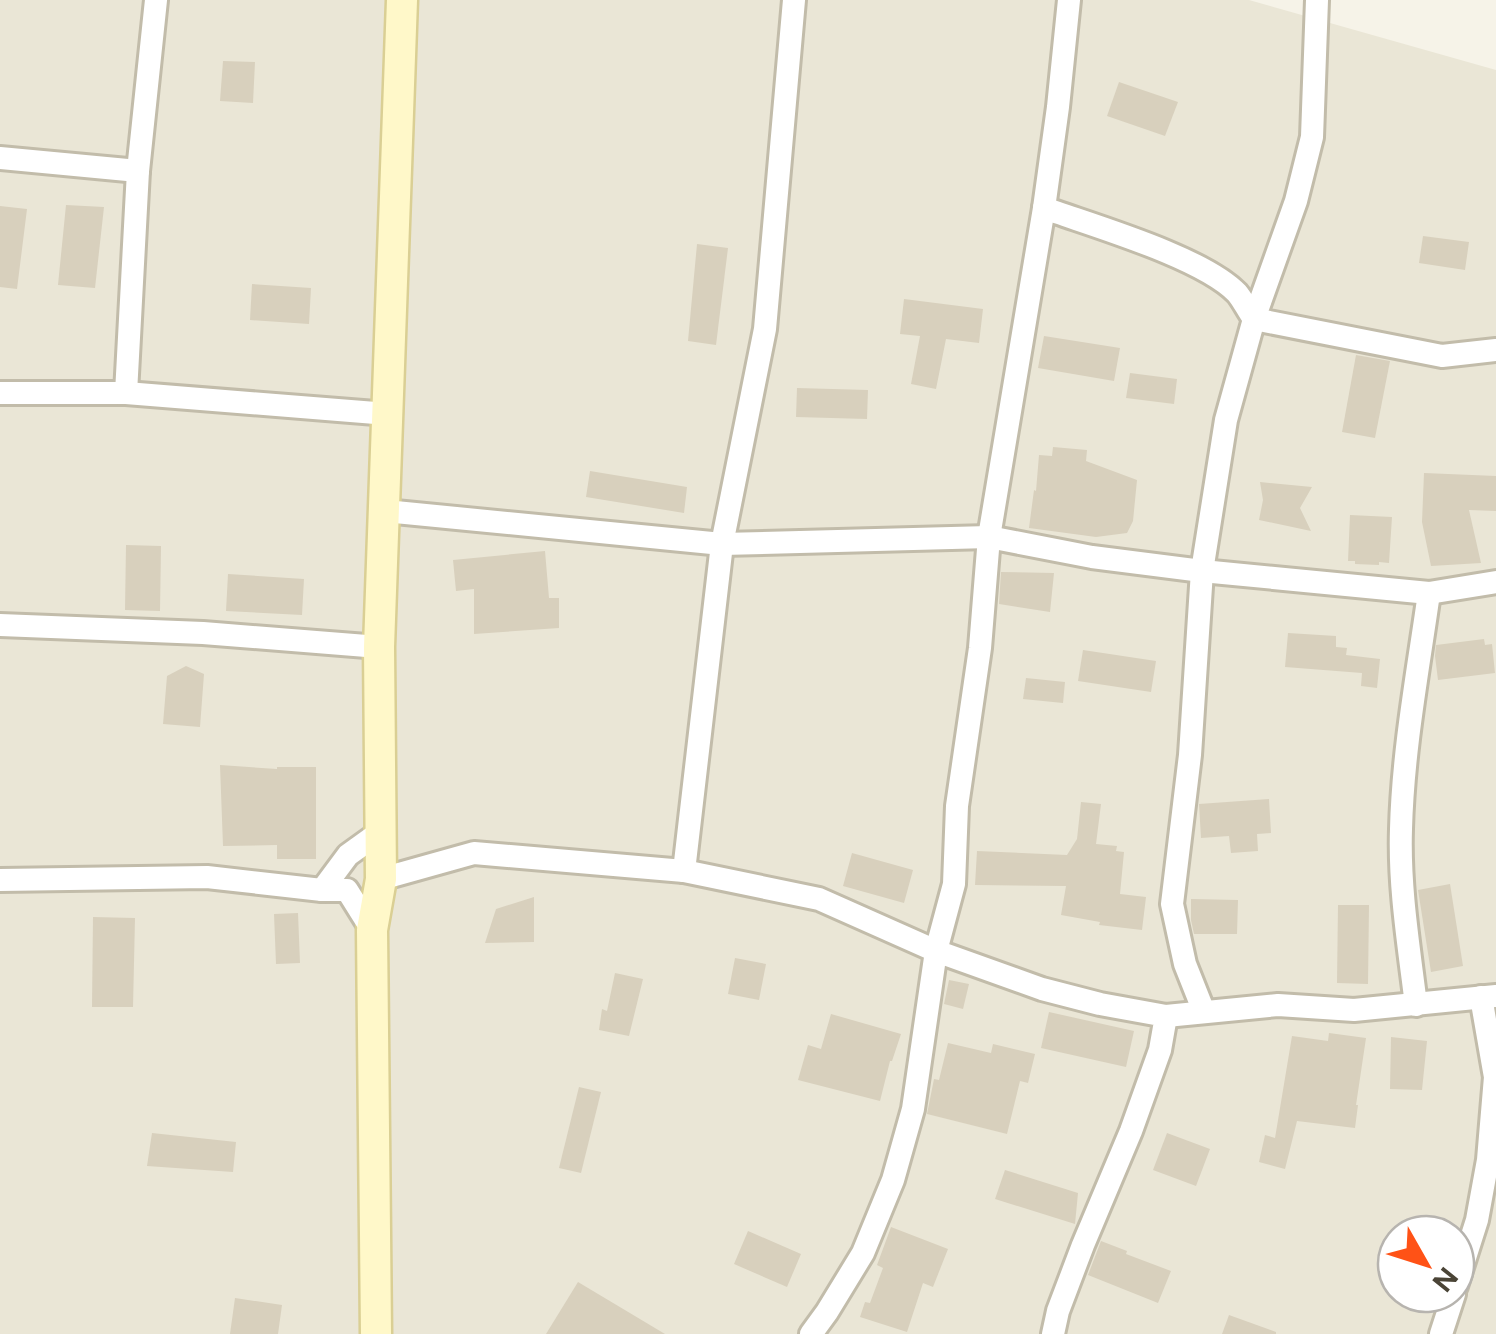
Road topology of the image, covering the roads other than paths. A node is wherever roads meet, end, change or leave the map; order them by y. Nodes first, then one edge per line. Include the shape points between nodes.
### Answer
1 (156, 0) edge
2 (402, 0) edge
3 (794, 0) edge
4 (1068, 0) edge
5 (1317, 0) edge
6 (0, 158) edge
7 (138, 171) junction
8 (1044, 208) junction
9 (1254, 319) junction
10 (1496, 350) edge
11 (0, 393) edge
12 (126, 393) junction
13 (388, 414) junction
14 (385, 511) junction
15 (989, 536) junction
16 (722, 544) junction
17 (1202, 572) junction
18 (1496, 582) edge
19 (1429, 593) junction
20 (0, 625) edge
21 (380, 647) junction
22 (380, 832) junction
23 (684, 871) junction
24 (381, 879) junction
25 (0, 880) edge
26 (322, 890) junction
27 (372, 930) junction
28 (936, 951) junction
29 (1488, 997) edge
30 (1416, 1005) junction
31 (1204, 1012) junction
32 (1166, 1016) junction
33 (1476, 1223) edge
34 (376, 1334) edge
35 (810, 1334) edge
36 (1053, 1334) edge

1 - 7 street
2 - 13 main road
3 - 16 street via 764,329
4 - 8 street
5 - 9 street via 1312,137
6 - 7 street
7 - 12 street
8 - 9 street via 1213,274
8 - 15 street
9 - 10 street via 1442,356
9 - 17 street via 1226,420
11 - 12 street
12 - 13 street
13 - 14 main road
14 - 16 street
14 - 21 main road
15 - 16 street
15 - 17 street
15 - 28 street via 954,884
16 - 23 street
17 - 19 street
17 - 31 street via 1172,904
18 - 19 street
19 - 30 street via 1400,830
20 - 21 street
21 - 22 main road
22 - 24 main road
22 - 26 street via 348,855
23 - 24 street via 474,853
23 - 28 street via 819,899
24 - 27 main road
25 - 26 street via 207,877
26 - 27 street via 347,890
27 - 34 main road
28 - 32 street via 1042,988
28 - 35 street via 914,1109 893,1180 863,1253
29 - 30 street
29 - 33 street via 1495,1078
30 - 31 street
31 - 32 street
32 - 36 street via 1131,1132 1082,1245

